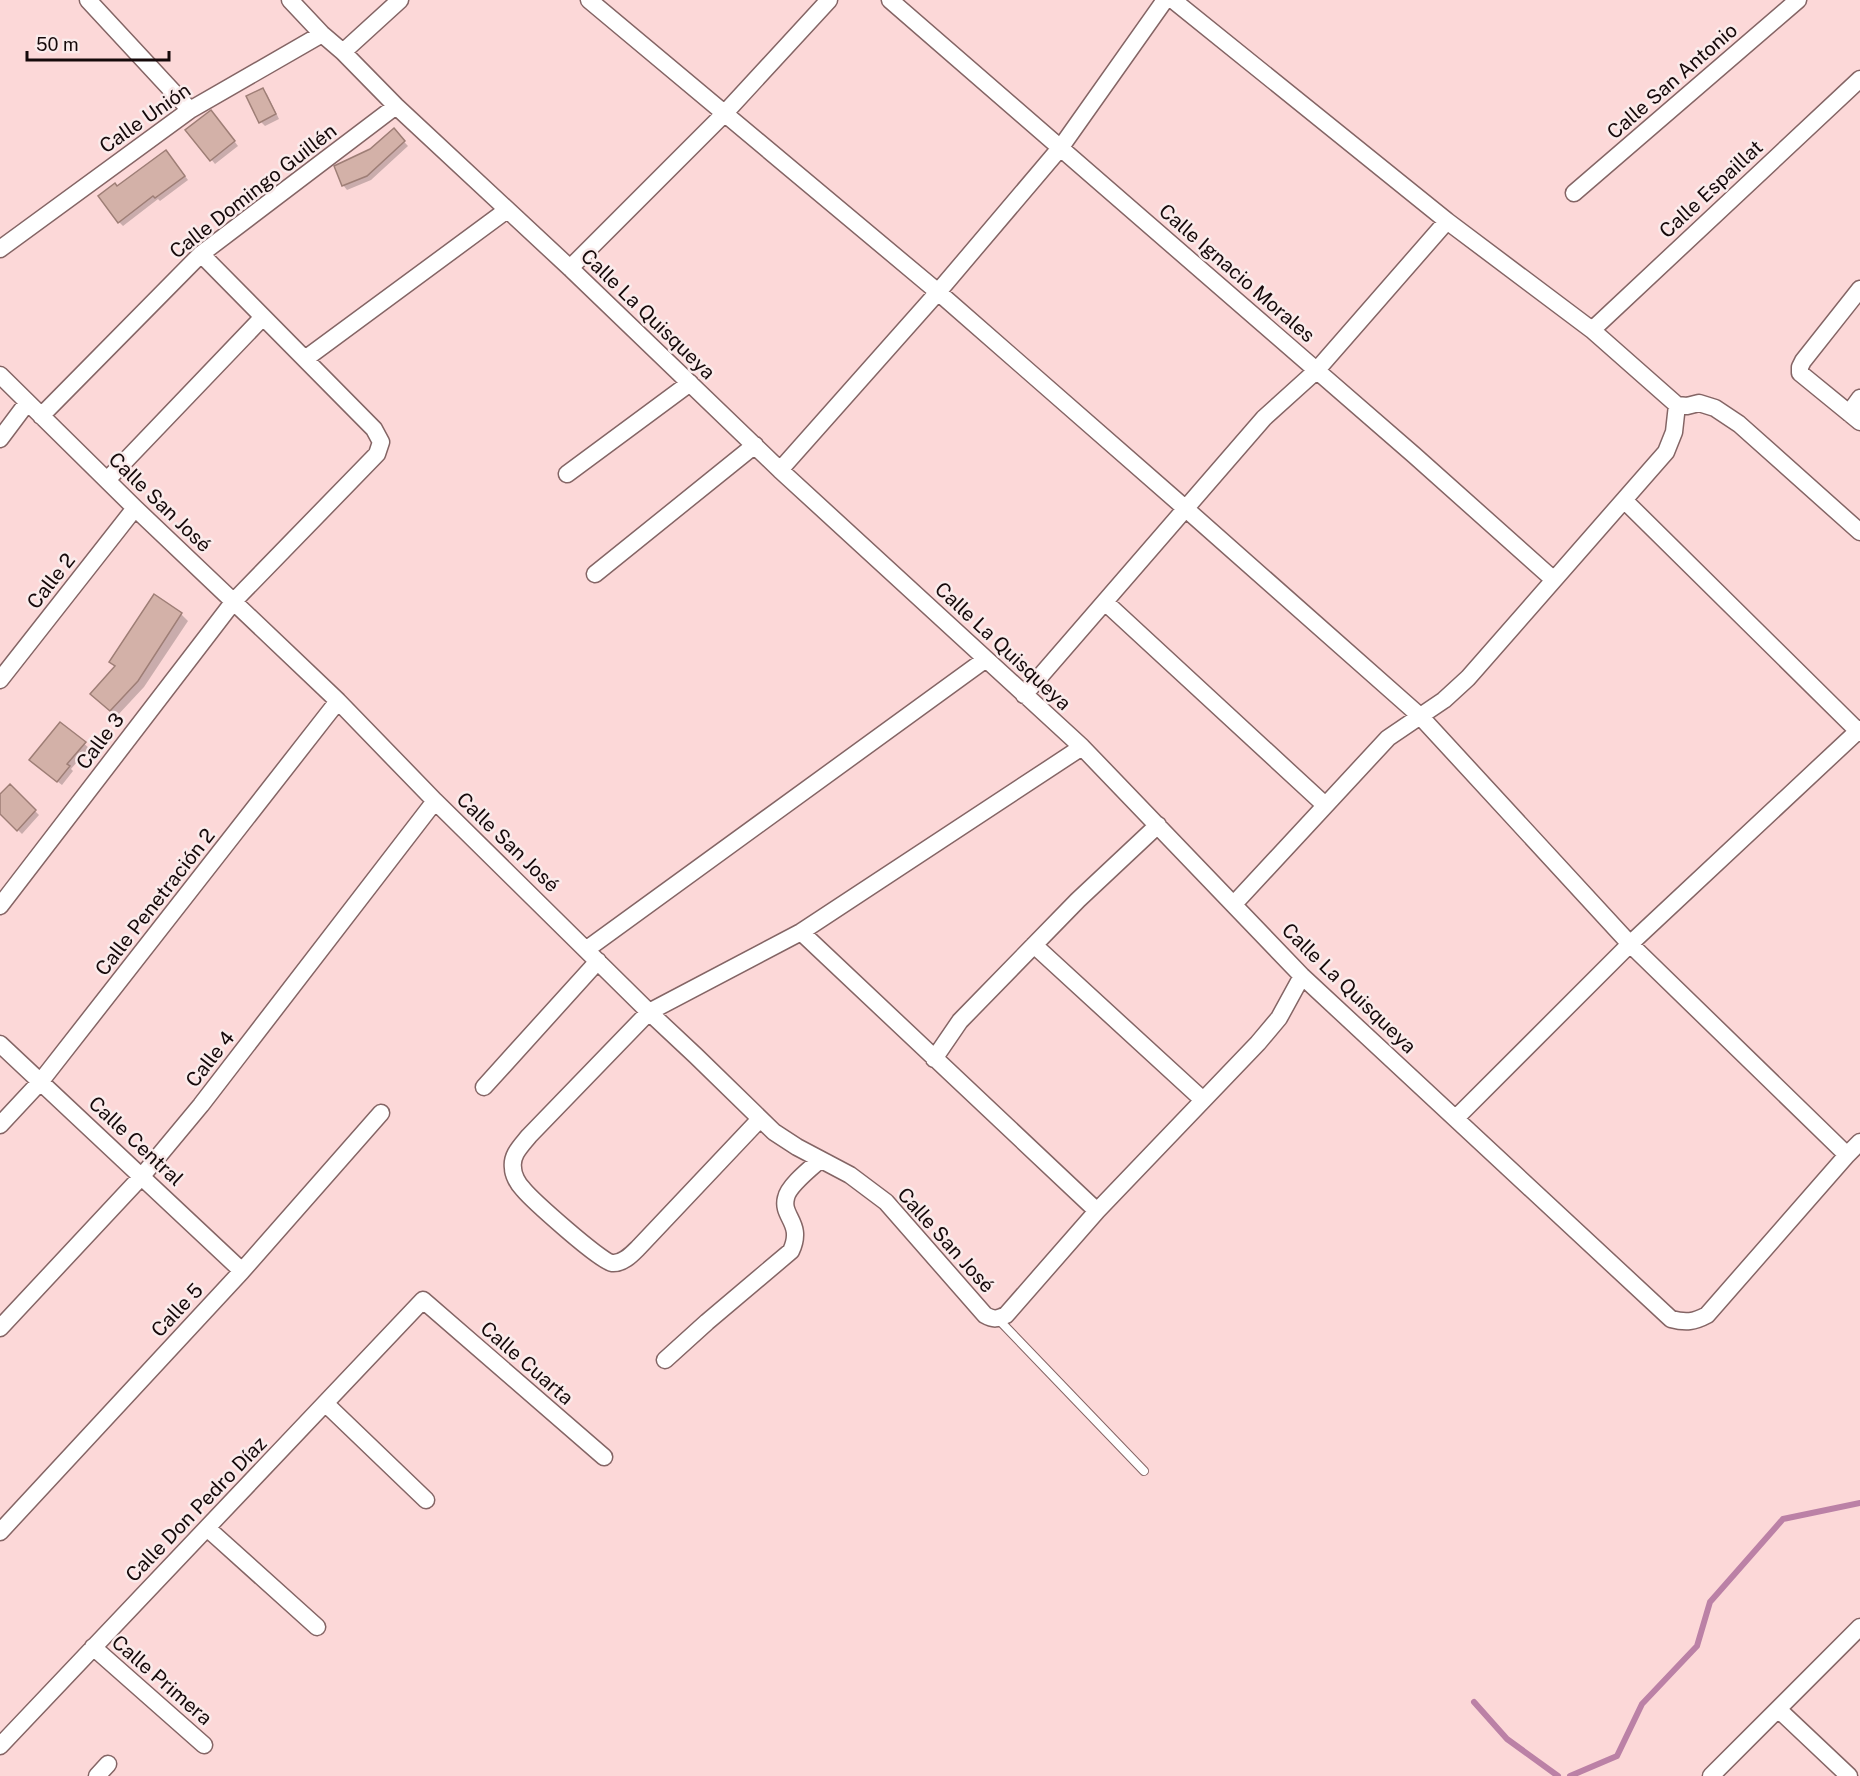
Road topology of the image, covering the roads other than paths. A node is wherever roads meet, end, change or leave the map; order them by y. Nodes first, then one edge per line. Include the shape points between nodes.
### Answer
1 (88, 0) edge
2 (290, 0) edge
3 (400, 0) edge
4 (590, 0) edge
5 (829, 0) edge
6 (890, 0) edge
7 (1165, 0) edge
8 (1173, 0) edge
9 (1798, 0) edge
10 (322, 34) junction
11 (343, 52) junction
12 (1860, 79) edge
13 (396, 106) junction
14 (190, 110) junction
15 (724, 114) junction
16 (1061, 147) junction
17 (1574, 193) dead end
18 (507, 210) junction
19 (1447, 221) junction
20 (0, 249) edge
21 (201, 254) junction
22 (570, 268) junction
23 (1860, 289) edge
24 (938, 292) junction
25 (263, 317) junction
26 (1592, 330) junction
27 (305, 360) junction
28 (1316, 371) junction
29 (0, 375) edge
30 (690, 383) junction
31 (1860, 398) edge
32 (27, 403) junction
33 (1677, 405) junction
34 (41, 416) junction
35 (1855, 417) edge
36 (0, 439) edge
37 (755, 445) junction
38 (780, 470) junction
39 (567, 474) dead end
40 (107, 480) junction
41 (1624, 500) junction
42 (135, 508) junction
43 (1186, 508) junction
44 (1860, 532) edge
45 (595, 574) dead end
46 (1554, 580) junction
47 (234, 601) junction
48 (1105, 602) junction
49 (986, 659) junction
50 (0, 680) edge
51 (1024, 694) junction
52 (339, 701) junction
53 (1420, 716) junction
54 (1859, 731) edge
55 (1082, 747) junction
56 (435, 801) junction
57 (1325, 805) junction
58 (1158, 825) junction
59 (1233, 904) junction
60 (0, 906) edge
61 (801, 932) junction
62 (1630, 944) junction
63 (1034, 945) junction
64 (592, 955) junction
65 (1302, 976) junction
66 (649, 1012) junction
67 (0, 1044) edge
68 (934, 1059) junction
69 (41, 1082) junction
70 (484, 1087) dead end
71 (1203, 1100) junction
72 (381, 1113) dead end
73 (1456, 1118) junction
74 (760, 1119) junction
75 (0, 1125) edge
76 (1860, 1142) edge
77 (1846, 1155) junction
78 (820, 1160) junction
79 (142, 1176) junction
80 (1097, 1211) junction
81 (242, 1271) junction
82 (423, 1300) joint
83 (998, 1319) junction
84 (0, 1328) edge
85 (665, 1359) dead end
86 (326, 1404) junction
87 (604, 1457) dead end
88 (1144, 1471) dead end
89 (426, 1500) dead end
90 (207, 1528) junction
91 (0, 1532) edge
92 (317, 1627) dead end
93 (1860, 1627) edge
94 (93, 1647) junction
95 (1779, 1710) junction
96 (204, 1745) dead end
97 (0, 1746) edge
98 (1841, 1772) edge
99 (1711, 1776) edge

1 - 14 street
2 - 10 street, Calle La Quisqueya
3 - 11 street
4 - 15 street
5 - 15 street
6 - 16 street, Calle Ignacio Morales
7 - 16 street
8 - 19 street
9 - 17 street, Calle San Antonio
10 - 11 street, Calle La Quisqueya
10 - 14 street, Calle Unión
11 - 13 street, Calle La Quisqueya
12 - 26 street, Calle Espaillat
13 - 18 street, Calle La Quisqueya
13 - 21 street, Calle Domingo Guillén
14 - 20 street, Calle Unión
15 - 22 street
15 - 24 street
16 - 24 street
16 - 28 street, Calle Ignacio Morales
18 - 22 street, Calle La Quisqueya
18 - 27 street
19 - 26 street
19 - 28 street
21 - 25 street
21 - 34 street, Calle Domingo Guillén
22 - 30 street, Calle La Quisqueya
23 - 35 street via 1800,367 1804,378
24 - 38 street
24 - 43 street
25 - 27 street
25 - 40 street
26 - 33 street
27 - 47 street, Calle 3 via 374,429 381,442 377,454
28 - 43 street via 1264,418
28 - 46 street, Calle Ignacio Morales
29 - 32 street, Calle San José
30 - 37 street, Calle La Quisqueya
30 - 39 street
31 - 35 street
32 - 34 street, Calle San José
32 - 36 street
33 - 41 street via 1674,432 1666,452
33 - 44 street via 1699,403 1715,408 1739,424
34 - 40 street, Calle San José
37 - 38 street, Calle La Quisqueya
37 - 45 street
38 - 49 street, Calle La Quisqueya
40 - 42 street, Calle San José
41 - 46 street
41 - 54 street
42 - 47 street, Calle San José
42 - 50 street, Calle 2
43 - 48 street
43 - 53 street
46 - 53 street via 1468,678
47 - 52 street, Calle San José
47 - 60 street, Calle 3
48 - 51 street
48 - 57 street
49 - 51 street, Calle La Quisqueya
49 - 64 street
51 - 55 street, Calle La Quisqueya
52 - 56 street, Calle San José
52 - 69 street, Calle Penetración 2
53 - 57 street via 1388,738
53 - 62 street
54 - 62 street
55 - 58 street, Calle La Quisqueya
55 - 61 street
56 - 64 street, Calle San José
56 - 79 street, Calle 4
57 - 59 street
58 - 59 street, Calle La Quisqueya
58 - 63 street
59 - 65 street, Calle La Quisqueya
61 - 66 street
61 - 68 street
62 - 73 street
62 - 77 street
63 - 68 street via 960,1022
63 - 71 street
64 - 66 street, Calle San José
64 - 70 street
65 - 71 street via 1279,1018
65 - 73 street, Calle La Quisqueya
66 - 74 street, Calle San José
66 - 74 street via 517,1151 513,1170 523,1190 593,1252 611,1263 619,1262 639,1247
67 - 69 street, Calle Central
68 - 80 street
69 - 75 street, Calle Penetración 2
69 - 79 street, Calle Central
71 - 80 street
72 - 81 street, Calle 5
73 - 77 street, Calle La Quisqueya via 1671,1319 1685,1322 1707,1315
74 - 78 street, Calle San José
76 - 77 street
78 - 83 street, Calle San José via 850,1175 886,1202 985,1315
78 - 85 street via 786,1197 795,1228 796,1240 791,1251
79 - 81 street, Calle Central
79 - 84 street, Calle 4
80 - 83 street via 1006,1315
81 - 91 street, Calle 5
82 - 86 street, Calle Don Pedro Díaz
82 - 87 street, Calle Cuarta
83 - 88 lane
86 - 89 street
86 - 90 street, Calle Don Pedro Díaz
90 - 92 street
90 - 94 street, Calle Don Pedro Díaz
93 - 95 street
94 - 96 street, Calle Primera
94 - 97 street, Calle Don Pedro Díaz
95 - 98 street
95 - 99 street

